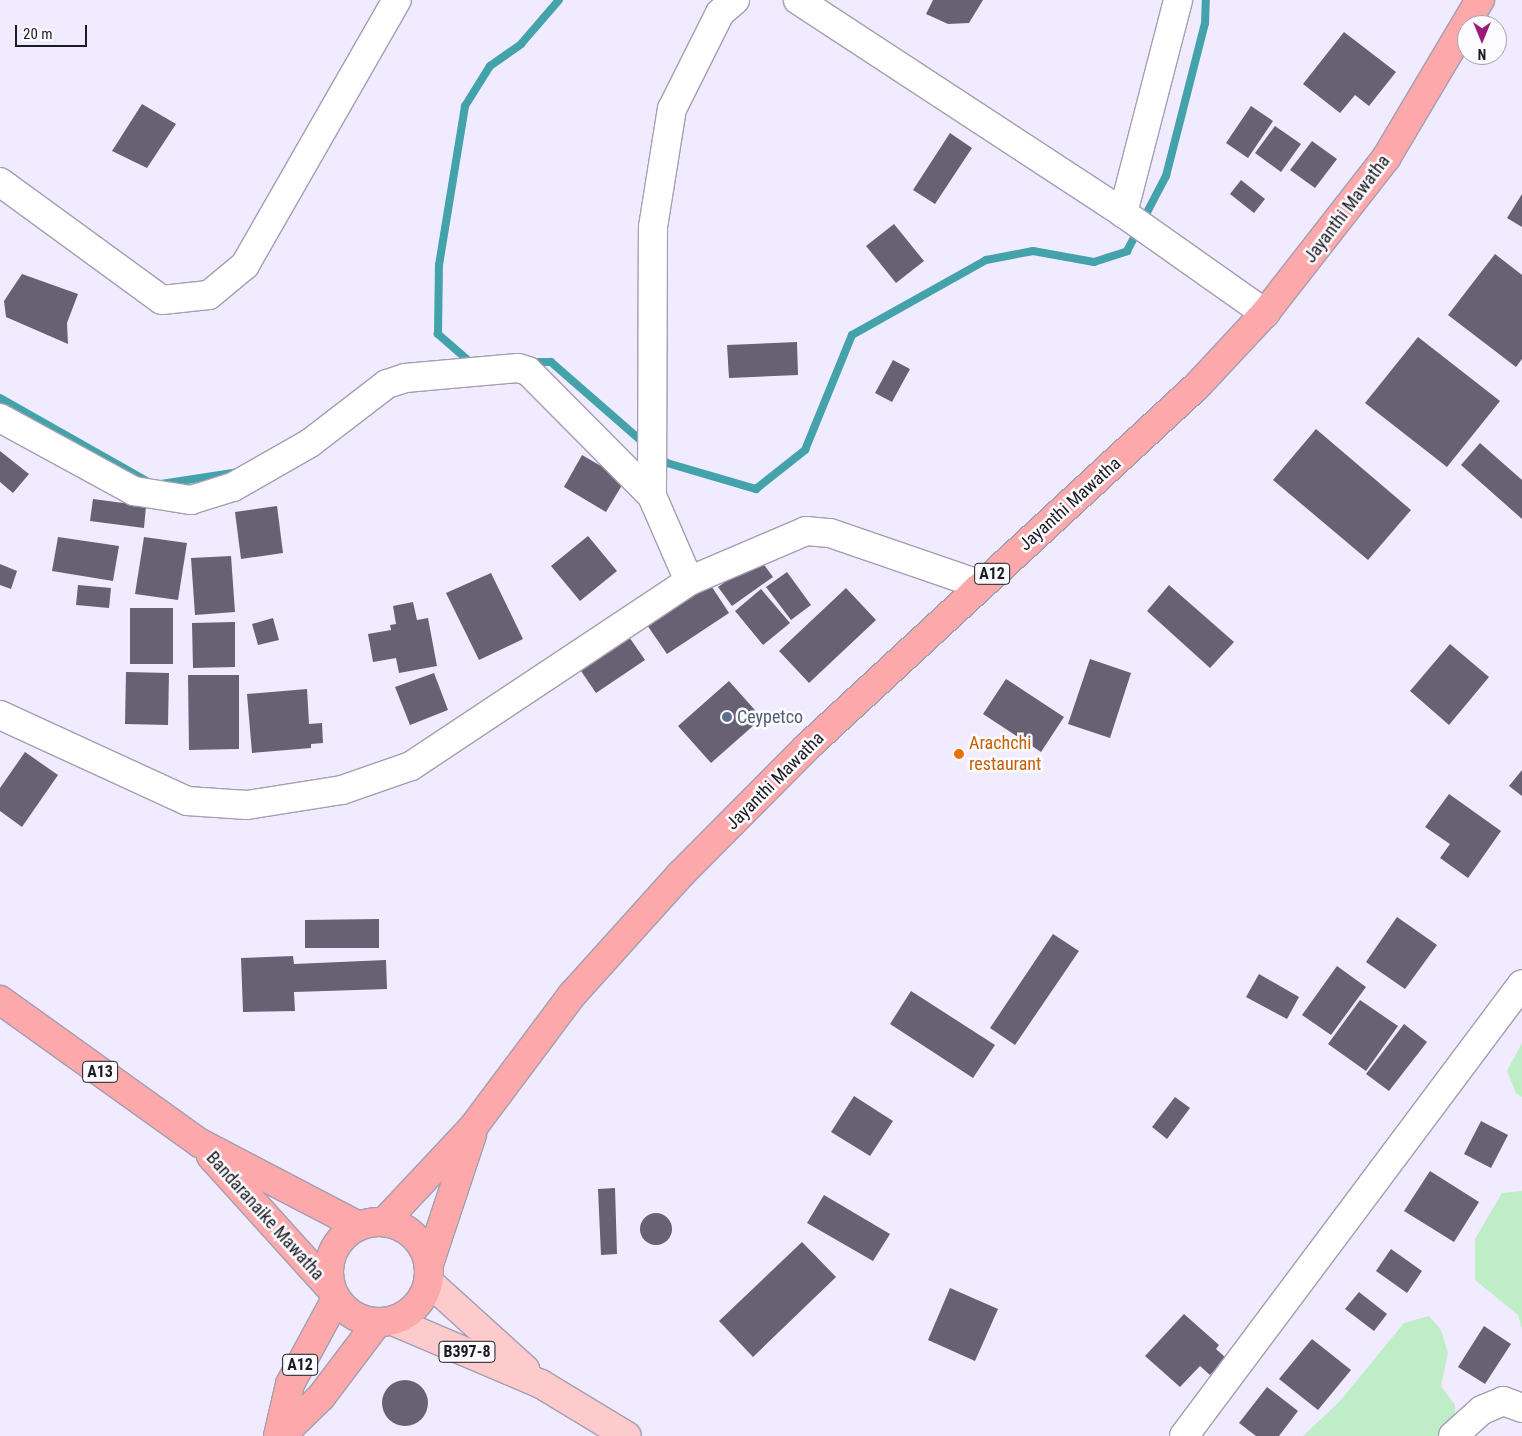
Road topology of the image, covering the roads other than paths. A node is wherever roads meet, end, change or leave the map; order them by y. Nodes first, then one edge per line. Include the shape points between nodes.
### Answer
1 (398, 0) edge
2 (735, 0) edge
3 (798, 0) edge
4 (1178, 0) edge
5 (1480, 0) edge
6 (0, 182) edge
7 (1128, 216) junction
8 (1265, 313) junction
9 (0, 418) edge
10 (652, 496) junction
11 (689, 581) junction
12 (981, 585) junction
13 (0, 715) edge
14 (1522, 984) edge
15 (0, 1000) edge
16 (474, 1126) junction
17 (200, 1143) junction
18 (372, 1224) junction
19 (429, 1273) junction
20 (333, 1294) junction
21 (385, 1322) junction
22 (541, 1384) junction
23 (1522, 1408) edge
24 (278, 1436) edge
25 (282, 1436) edge
26 (627, 1436) edge
27 (1184, 1436) edge
28 (1453, 1436) edge

1 - 6 street via 246,265 209,295 162,300
2 - 10 street via 720,13 672,108 654,227
3 - 7 street
4 - 7 street
5 - 8 highway, Jayanthi Mawatha / A12 via 1386,158
7 - 8 street via 1162,244
8 - 12 highway, Jayanthi Mawatha / A12 via 1162,420
9 - 10 street via 134,491 191,500 233,487 310,443 387,384 405,378 518,368 528,370
10 - 11 street
11 - 12 street via 806,531 830,533
11 - 13 street via 411,766 342,790 247,805 187,801
12 - 16 highway, Jayanthi Mawatha / A12 via 807,747 680,875 572,995
14 - 27 street
15 - 17 highway, Bandaranaike Mawatha / A13
16 - 18 highway, Jayanthi Mawatha / A12
16 - 19 highway, Jayanthi Mawatha / A12
17 - 18 highway, Bandaranaike Mawatha / A13
17 - 20 highway, Bandaranaike Mawatha / A13
18 - 19 highway via 414,1235
18 - 20 highway via 343,1236 333,1252 328,1270
19 - 21 highway via 416,1306
19 - 22 main road, B397-8
20 - 21 highway via 361,1320
20 - 24 highway, A12 via 290,1384
21 - 22 main road, B397-8
21 - 25 highway, A12 via 321,1397
22 - 26 main road, B397-8
23 - 28 street via 1503,1401 1482,1410

